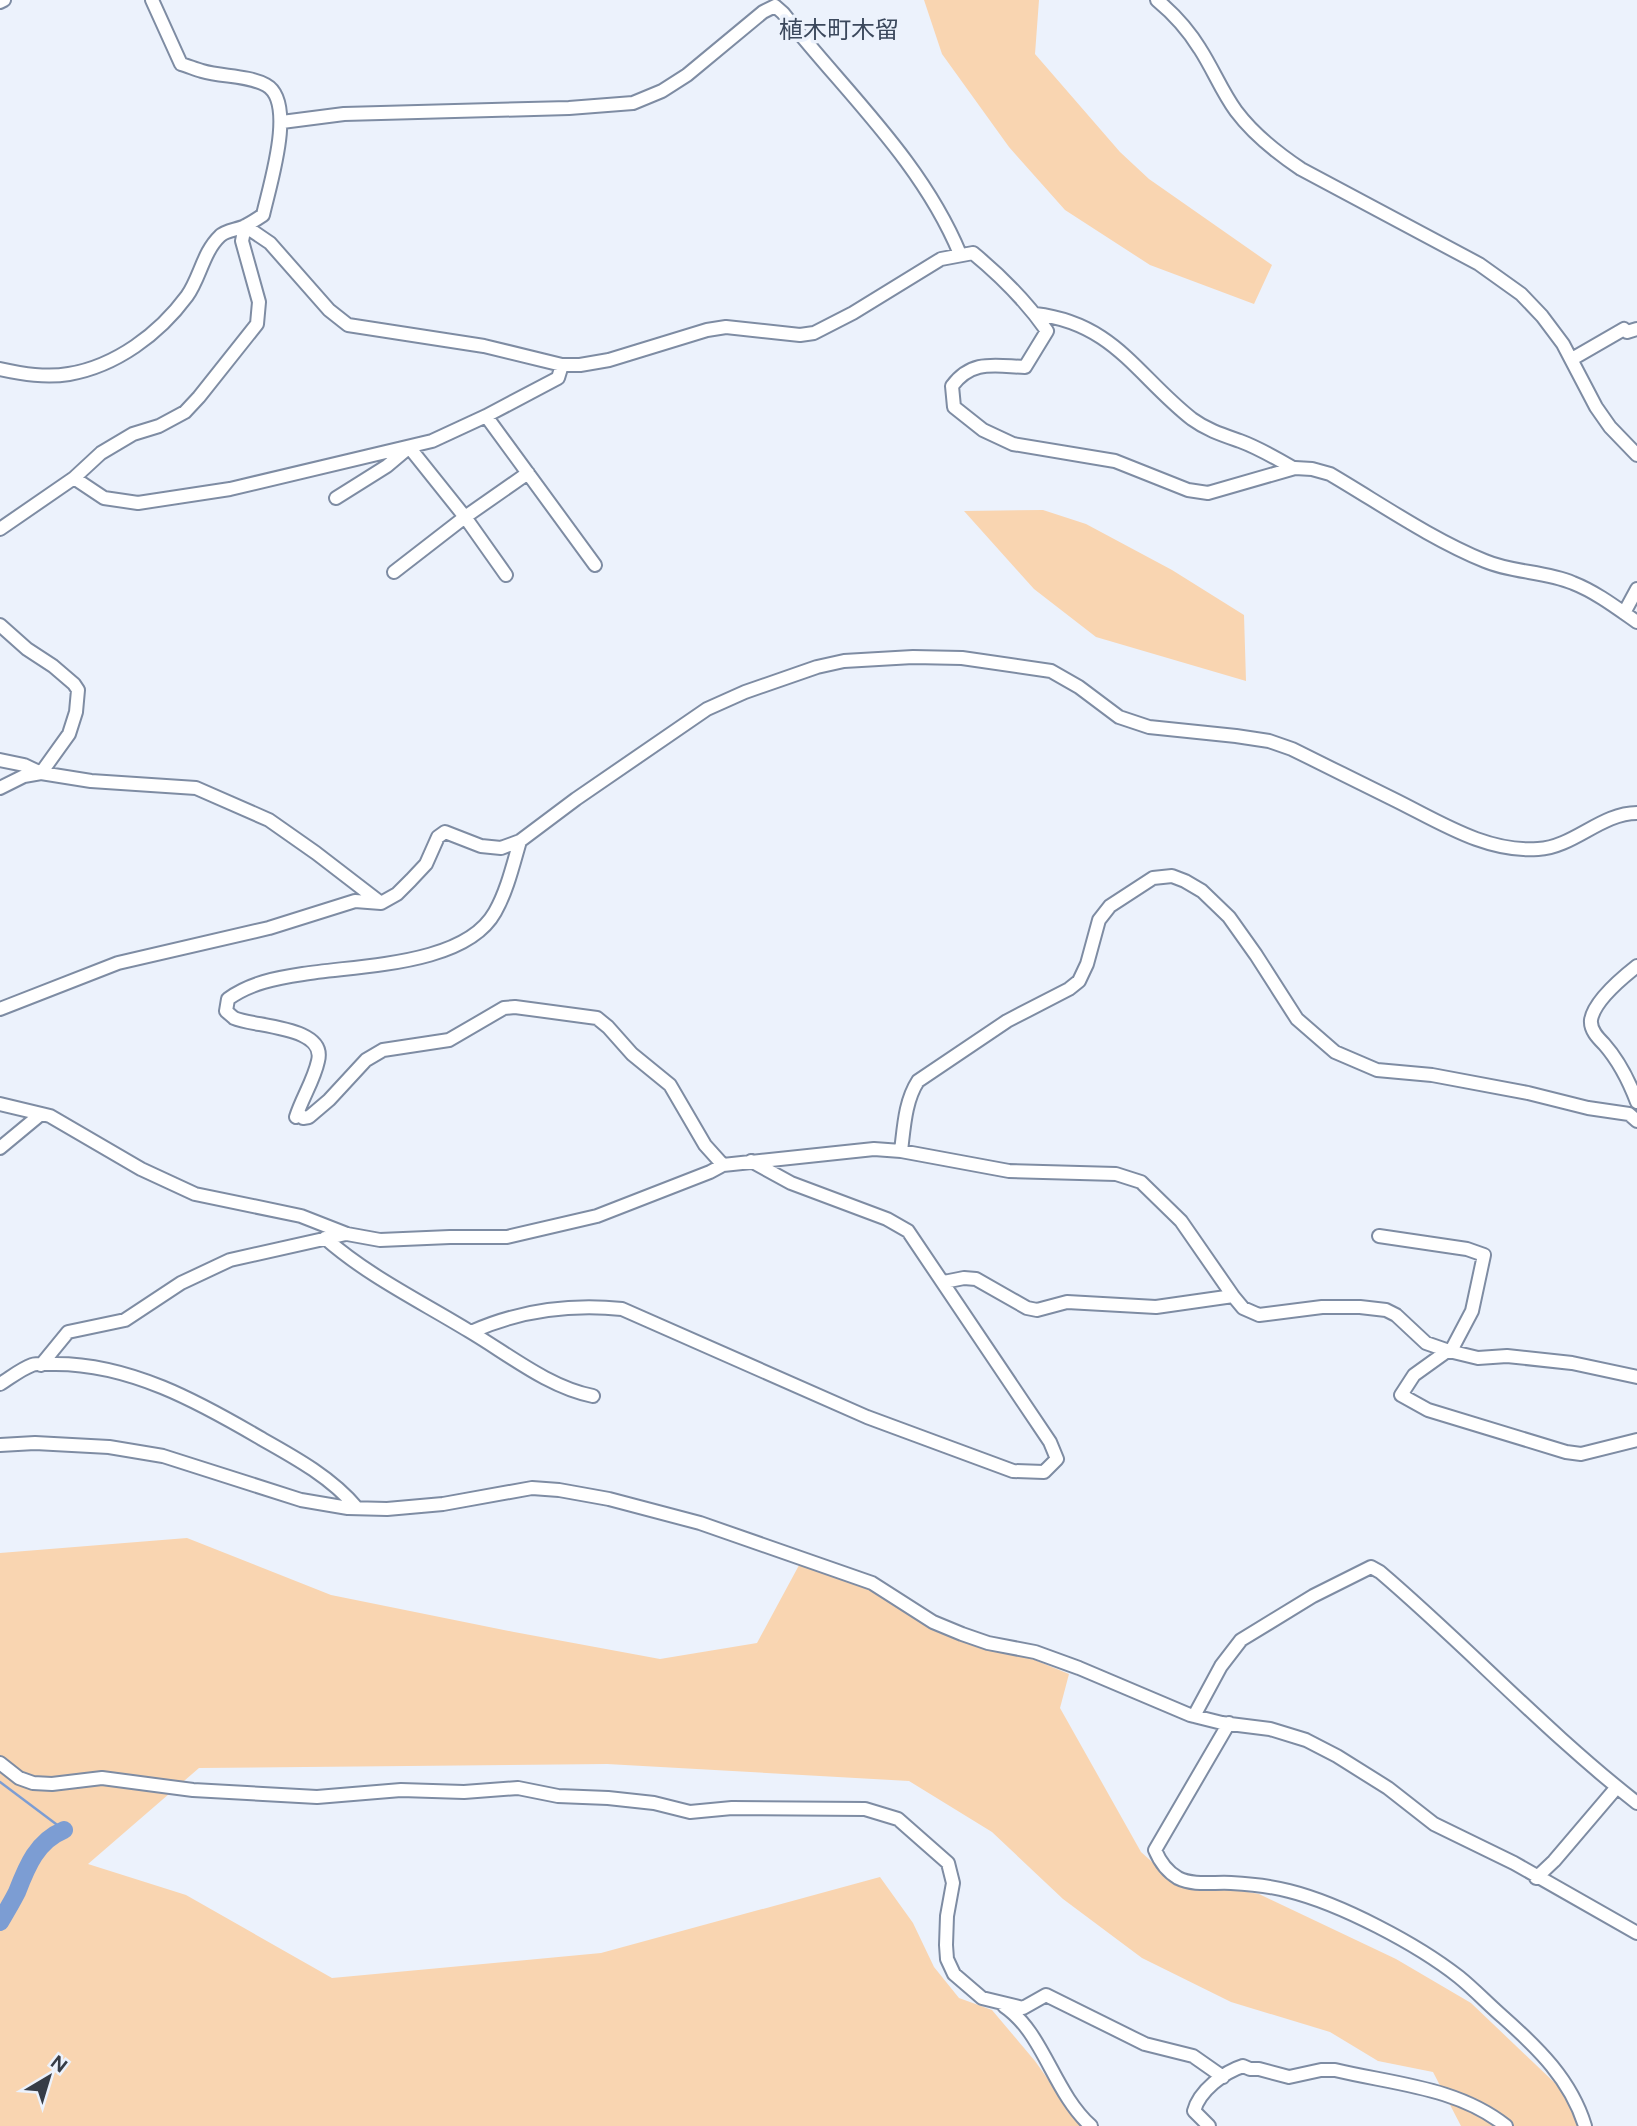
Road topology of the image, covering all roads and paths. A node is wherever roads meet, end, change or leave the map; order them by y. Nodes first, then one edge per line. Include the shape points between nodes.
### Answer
1 (152, 0) edge
2 (1157, 0) edge
3 (282, 121) junction
4 (246, 226) junction
5 (960, 254) junction
6 (1035, 314) junction
7 (1637, 317) edge
8 (1631, 329) edge
9 (1572, 359) junction
10 (562, 365) junction
11 (0, 369) edge
12 (485, 416) junction
13 (409, 447) junction
14 (1637, 455) edge
15 (1293, 468) junction
16 (528, 473) junction
17 (74, 478) junction
18 (336, 498) dead end
19 (465, 517) junction
20 (0, 529) edge
21 (595, 565) dead end
22 (394, 572) dead end
23 (506, 575) dead end
24 (1637, 589) edge
25 (1624, 613) junction
26 (1637, 622) edge
27 (0, 625) edge
28 (0, 760) edge
29 (40, 773) junction
30 (0, 788) edge
31 (1637, 813) edge
32 (520, 841) junction
33 (381, 903) junction
34 (1637, 966) edge
35 (0, 1009) edge
36 (1637, 1101) edge
37 (0, 1104) edge
38 (41, 1114) junction
39 (1637, 1121) edge
40 (0, 1148) edge
41 (901, 1151) junction
42 (751, 1160) junction
43 (723, 1164) junction
44 (347, 1234) junction
45 (1379, 1236) dead end
46 (325, 1238) junction
47 (944, 1282) junction
48 (1233, 1296) junction
49 (471, 1332) junction
50 (1449, 1351) junction
51 (41, 1364) junction
52 (1637, 1377) edge
53 (0, 1384) edge
54 (593, 1396) dead end
55 (1637, 1440) edge
56 (0, 1445) edge
57 (357, 1508) junction
58 (1194, 1716) junction
59 (1229, 1723) junction
60 (0, 1763) edge
61 (1617, 1787) junction
62 (1637, 1802) edge
63 (1536, 1878) junction
64 (1637, 1933) edge
65 (998, 2001) junction
66 (1223, 2077) junction
67 (1091, 2126) edge
68 (1209, 2126) edge
69 (1506, 2126) edge
70 (1585, 2126) edge

1 - 3 street via 181,64 267,85 278,95
2 - 9 street via 1200,49 1235,110 1276,152 1499,276 1542,316
3 - 4 street via 263,215
3 - 5 street via 344,114 633,103 687,75 775,6 910,163
4 - 10 street via 270,243 348,325 484,346
4 - 11 street via 221,234 187,296 139,344 109,361 69,374
4 - 17 street via 242,241 260,302 257,324 185,412 101,453
5 - 6 street via 973,253
5 - 10 street via 942,259 814,333 726,327 609,360
6 - 15 street via 1059,317 1110,342 1190,417
6 - 15 street via 1047,331 1026,366 973,368 952,386 954,407 983,430 1013,444 1115,461 1177,488 1198,492
7 - 8 street
8 - 9 street
9 - 14 street via 1596,407
10 - 12 street via 558,378
12 - 13 street
12 - 16 street
13 - 17 street via 153,503 112,500
13 - 18 street via 387,467
13 - 19 street
15 - 25 street via 1330,474 1483,561 1573,582
16 - 19 street
16 - 21 street
17 - 20 street
19 - 22 street
19 - 23 street
24 - 25 street
25 - 26 street
27 - 29 street via 77,687 69,734
28 - 29 street
29 - 30 street
29 - 33 street via 196,788 269,820
31 - 32 street via 1624,813 1559,846 1502,848 1269,741 1149,727 1119,717 1051,671 962,658 913,657 817,667 707,709
32 - 33 street via 501,848 481,846 445,832 419,872
32 - 43 street via 495,912 463,943 405,960 277,978 241,990 228,999 226,1011 233,1017 303,1035 317,1046 320,1058 296,1117 303,1118 383,1050 449,1040 504,1008 597,1018 670,1084 705,1145
33 - 35 street via 355,901 269,928 118,963
34 - 36 street via 1616,981 1591,1021 1594,1033 1628,1078
37 - 38 street
38 - 40 street
38 - 44 street via 195,1195 301,1216
39 - 41 street via 1629,1114 1528,1093 1377,1070 1335,1052 1297,1019 1229,917 1202,891 1172,876 1162,876 1110,906 1099,920 1079,981 1007,1021 919,1081 912,1090
41 - 42 street via 863,1149
41 - 48 street via 1009,1171 1116,1174 1141,1182 1181,1221
42 - 43 street
42 - 47 street via 791,1183 908,1231
43 - 44 street via 597,1216 507,1237 380,1240
44 - 46 street
45 - 50 street via 1484,1255 1472,1311
46 - 49 street via 399,1290
46 - 51 street via 230,1260 181,1283 125,1320 68,1332
47 - 48 street via 976,1279 1037,1310 1067,1302 1156,1307
47 - 49 street via 1050,1443 1057,1460 1044,1472 1013,1471 867,1417 621,1309 545,1310 498,1320
48 - 50 street via 1243,1308 1259,1315 1322,1307 1386,1310 1426,1343
49 - 54 street via 545,1377
50 - 52 street via 1478,1358 1507,1356 1572,1363
50 - 55 street via 1415,1375 1401,1395 1428,1410 1566,1452 1581,1454
51 - 53 street via 33,1364
51 - 57 street via 111,1371 198,1401 296,1459
56 - 57 street via 109,1447 163,1457 301,1500
57 - 58 street via 443,1504 532,1488 609,1499 700,1523 872,1583 933,1622 962,1634 1035,1652
58 - 59 street
58 - 61 street via 1241,1640 1371,1567 1434,1618
59 - 63 street via 1306,1740 1388,1788 1434,1824
59 - 70 street via 1155,1850 1160,1864 1179,1878 1197,1883 1290,1891 1390,1932 1458,1977 1533,2045 1562,2078
60 - 65 street via 33,1783 102,1778 193,1790 317,1797 518,1788 558,1796 654,1803 690,1812 797,1808 879,1812 898,1819 948,1863 953,1883 947,1959 954,1974 970,1989
61 - 62 street
61 - 63 street
63 - 64 street
65 - 66 street via 1023,2008 1046,1995 1145,2045 1193,2056
65 - 67 street via 1025,2025 1077,2112
66 - 68 street via 1204,2091 1194,2111
66 - 69 street via 1243,2066 1289,2077 1335,2070 1450,2095

